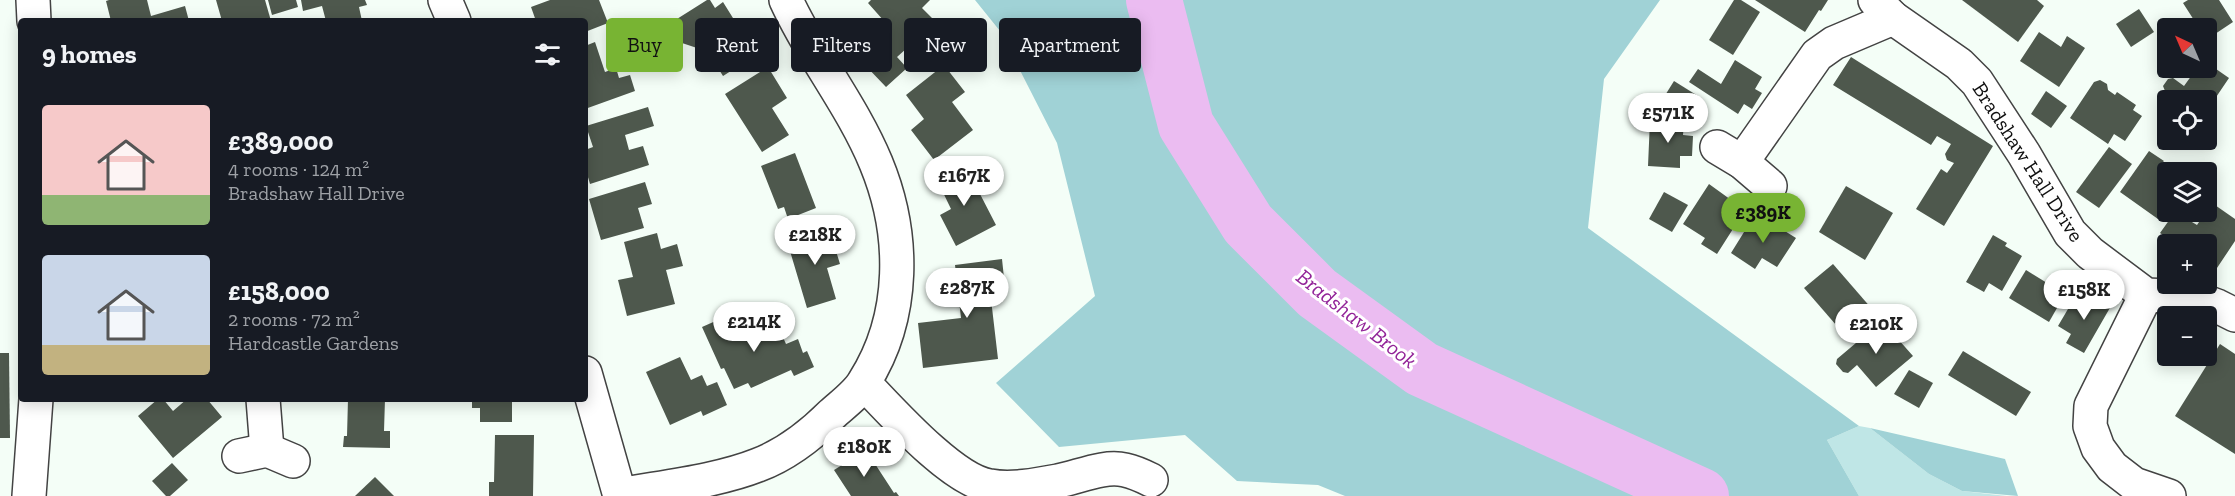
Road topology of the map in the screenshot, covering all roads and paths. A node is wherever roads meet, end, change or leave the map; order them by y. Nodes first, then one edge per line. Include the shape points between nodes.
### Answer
1 (33, 0) edge
2 (445, 0) edge
3 (786, 0) edge
4 (1884, 9) edge
5 (34, 18) edge
6 (453, 18) edge
7 (1770, 186) dead end
8 (2146, 295) junction
9 (2235, 315) edge
10 (864, 383) junction
11 (588, 384) edge
12 (36, 402) edge
13 (263, 402) edge
14 (266, 455) dead end
15 (1151, 480) dead end
16 (29, 496) edge
17 (620, 496) edge
18 (2169, 496) edge

1 - 5 street
2 - 6 street
3 - 10 street via 800,32 856,119 889,201 897,236 894,305 883,346
4 - 7 street, Bradshaw Hall Drive via 1817,55 1729,154
4 - 8 street, Bradshaw Hall Drive via 1959,64 1977,82 2070,233 2090,254
8 - 9 street via 2193,297
8 - 18 street via 2091,406 2090,426 2098,448 2112,467 2134,483
10 - 15 street via 942,460 963,476 988,486 1057,481 1115,456 1126,470
10 - 17 street via 792,448 758,465
11 - 17 street
12 - 16 street
13 - 14 street

